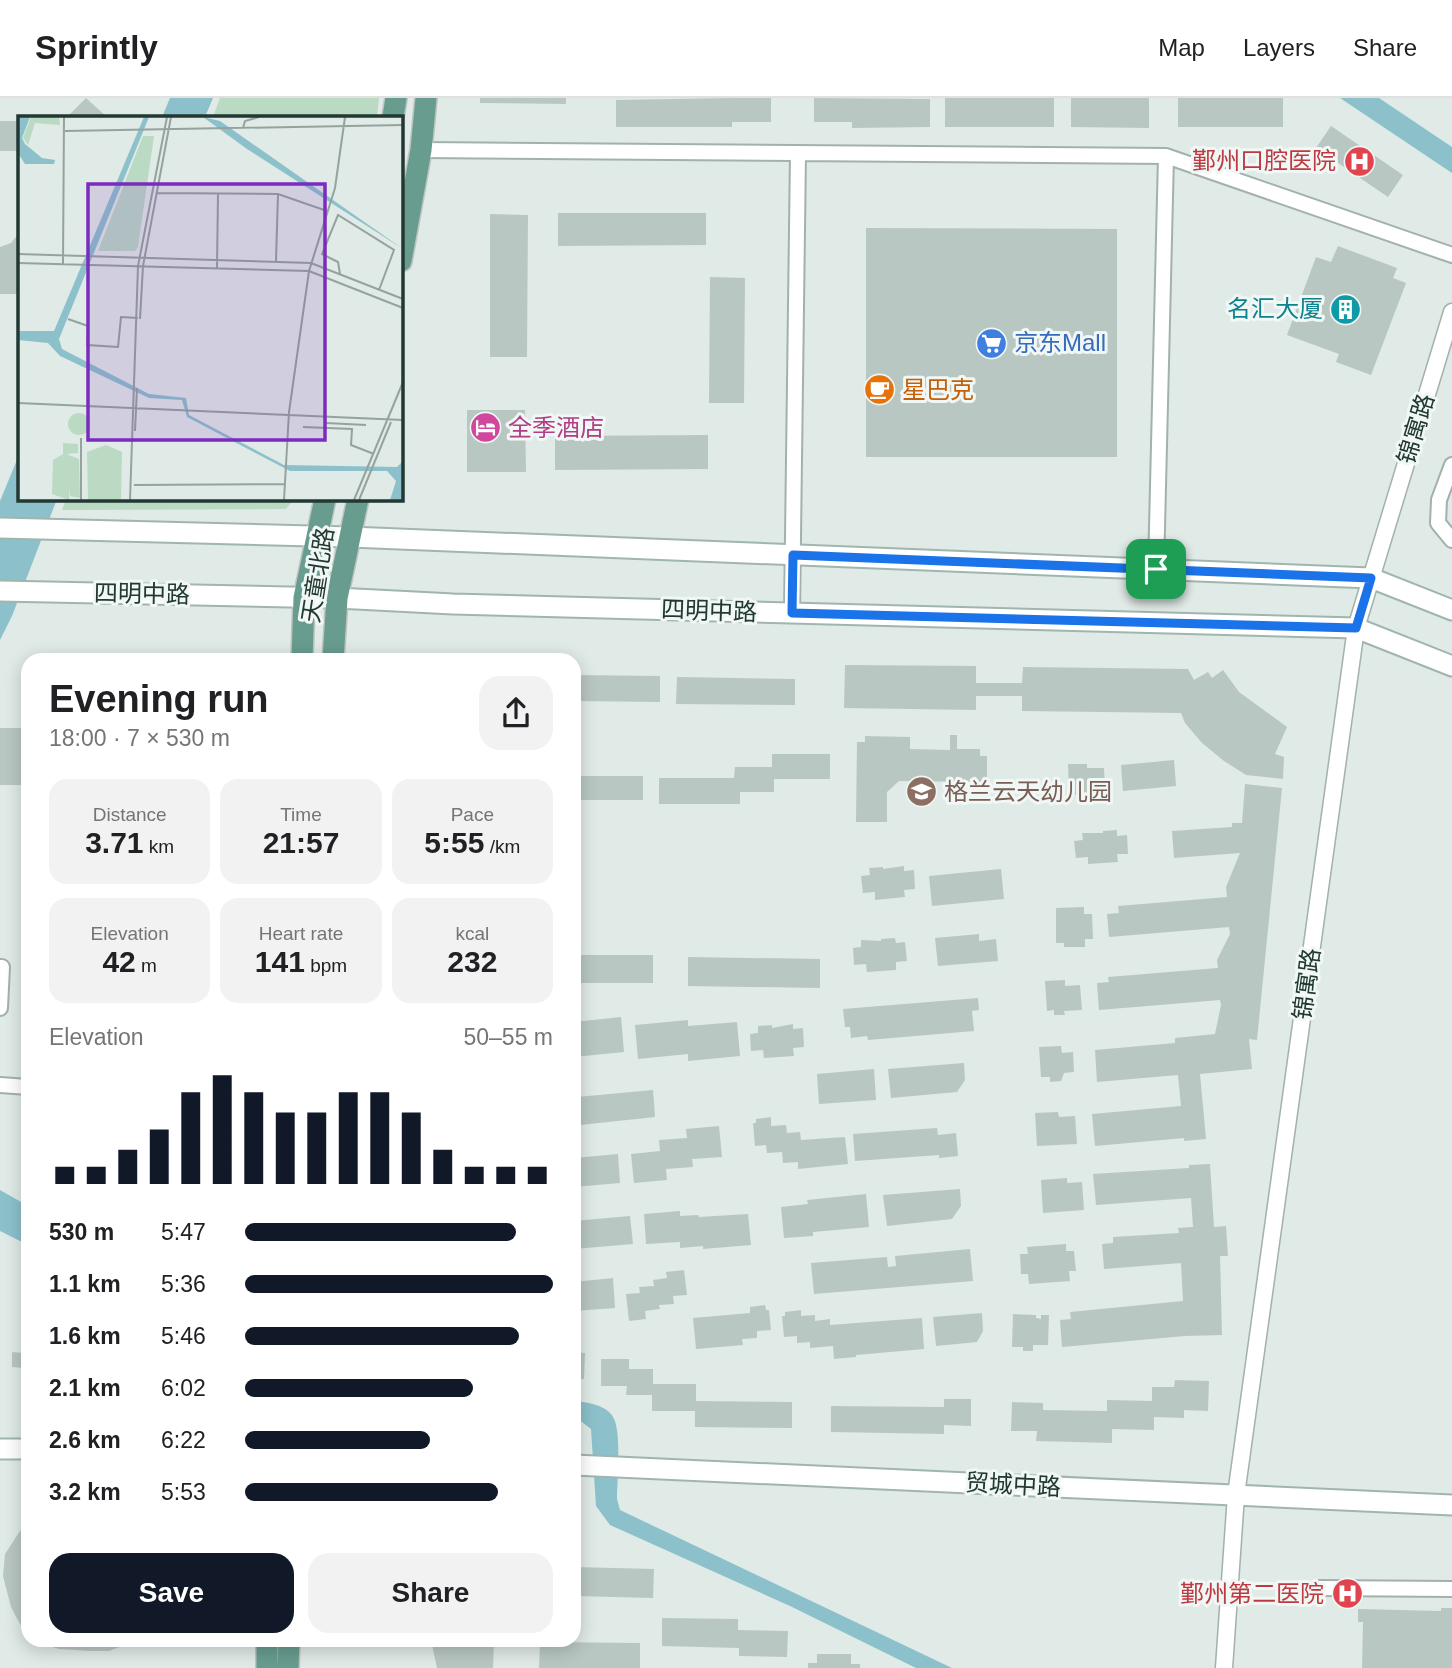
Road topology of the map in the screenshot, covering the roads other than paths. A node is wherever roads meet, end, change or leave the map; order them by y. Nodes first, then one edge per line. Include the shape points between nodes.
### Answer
1 (396, 98) edge
2 (426, 98) edge
3 (393, 116) edge
4 (421, 150) junction
5 (799, 153) junction
6 (1166, 156) junction
7 (402, 255) edge
8 (1452, 256) edge
9 (1452, 312) edge
10 (1452, 465) edge
11 (325, 500) edge
12 (358, 500) edge
13 (0, 528) edge
14 (317, 537) junction
15 (350, 537) junction
16 (1452, 540) edge
17 (793, 555) junction
18 (1156, 569) junction
19 (1371, 578) junction
20 (0, 591) edge
21 (304, 598) junction
22 (337, 598) junction
23 (1452, 610) edge
24 (792, 613) junction
25 (1356, 628) junction
26 (302, 653) edge
27 (333, 653) edge
28 (1452, 666) edge
29 (0, 967) edge
30 (0, 1008) edge
31 (0, 1085) edge
32 (21, 1086) edge
33 (0, 1449) edge
34 (21, 1449) edge
35 (581, 1465) edge
36 (1236, 1495) junction
37 (1452, 1505) edge
38 (1319, 1588) dead end
39 (1452, 1590) edge
40 (267, 1647) edge
41 (289, 1647) edge
42 (267, 1668) edge
43 (288, 1668) edge
44 (1224, 1668) edge

1 - 3 main road
2 - 4 main road
4 - 5 street
4 - 7 main road
5 - 6 street
5 - 17 street
6 - 8 street
6 - 18 street
9 - 19 street, 锦寓路
10 - 16 street via 1438,500 1438,523
11 - 14 main road
12 - 15 main road, 天童北路
13 - 14 main road
14 - 15 main road
14 - 21 main road
15 - 17 main road
15 - 22 main road, 天童北路
17 - 18 main road
17 - 24 street
18 - 19 main road
19 - 23 main road
19 - 25 street, 锦寓路
20 - 21 main road, 四明中路
21 - 22 main road, 四明中路
21 - 26 main road
22 - 24 main road, 四明中路
22 - 27 main road, 天童北路
24 - 25 main road, 四明中路
25 - 28 main road, 四明中路
25 - 36 street, 锦寓路
29 - 30 street
31 - 32 street
33 - 34 main road
35 - 36 main road, 贸城中路
36 - 37 main road, 贸城中路
36 - 44 street, 锦寓路
38 - 39 street
40 - 42 main road
41 - 43 main road

